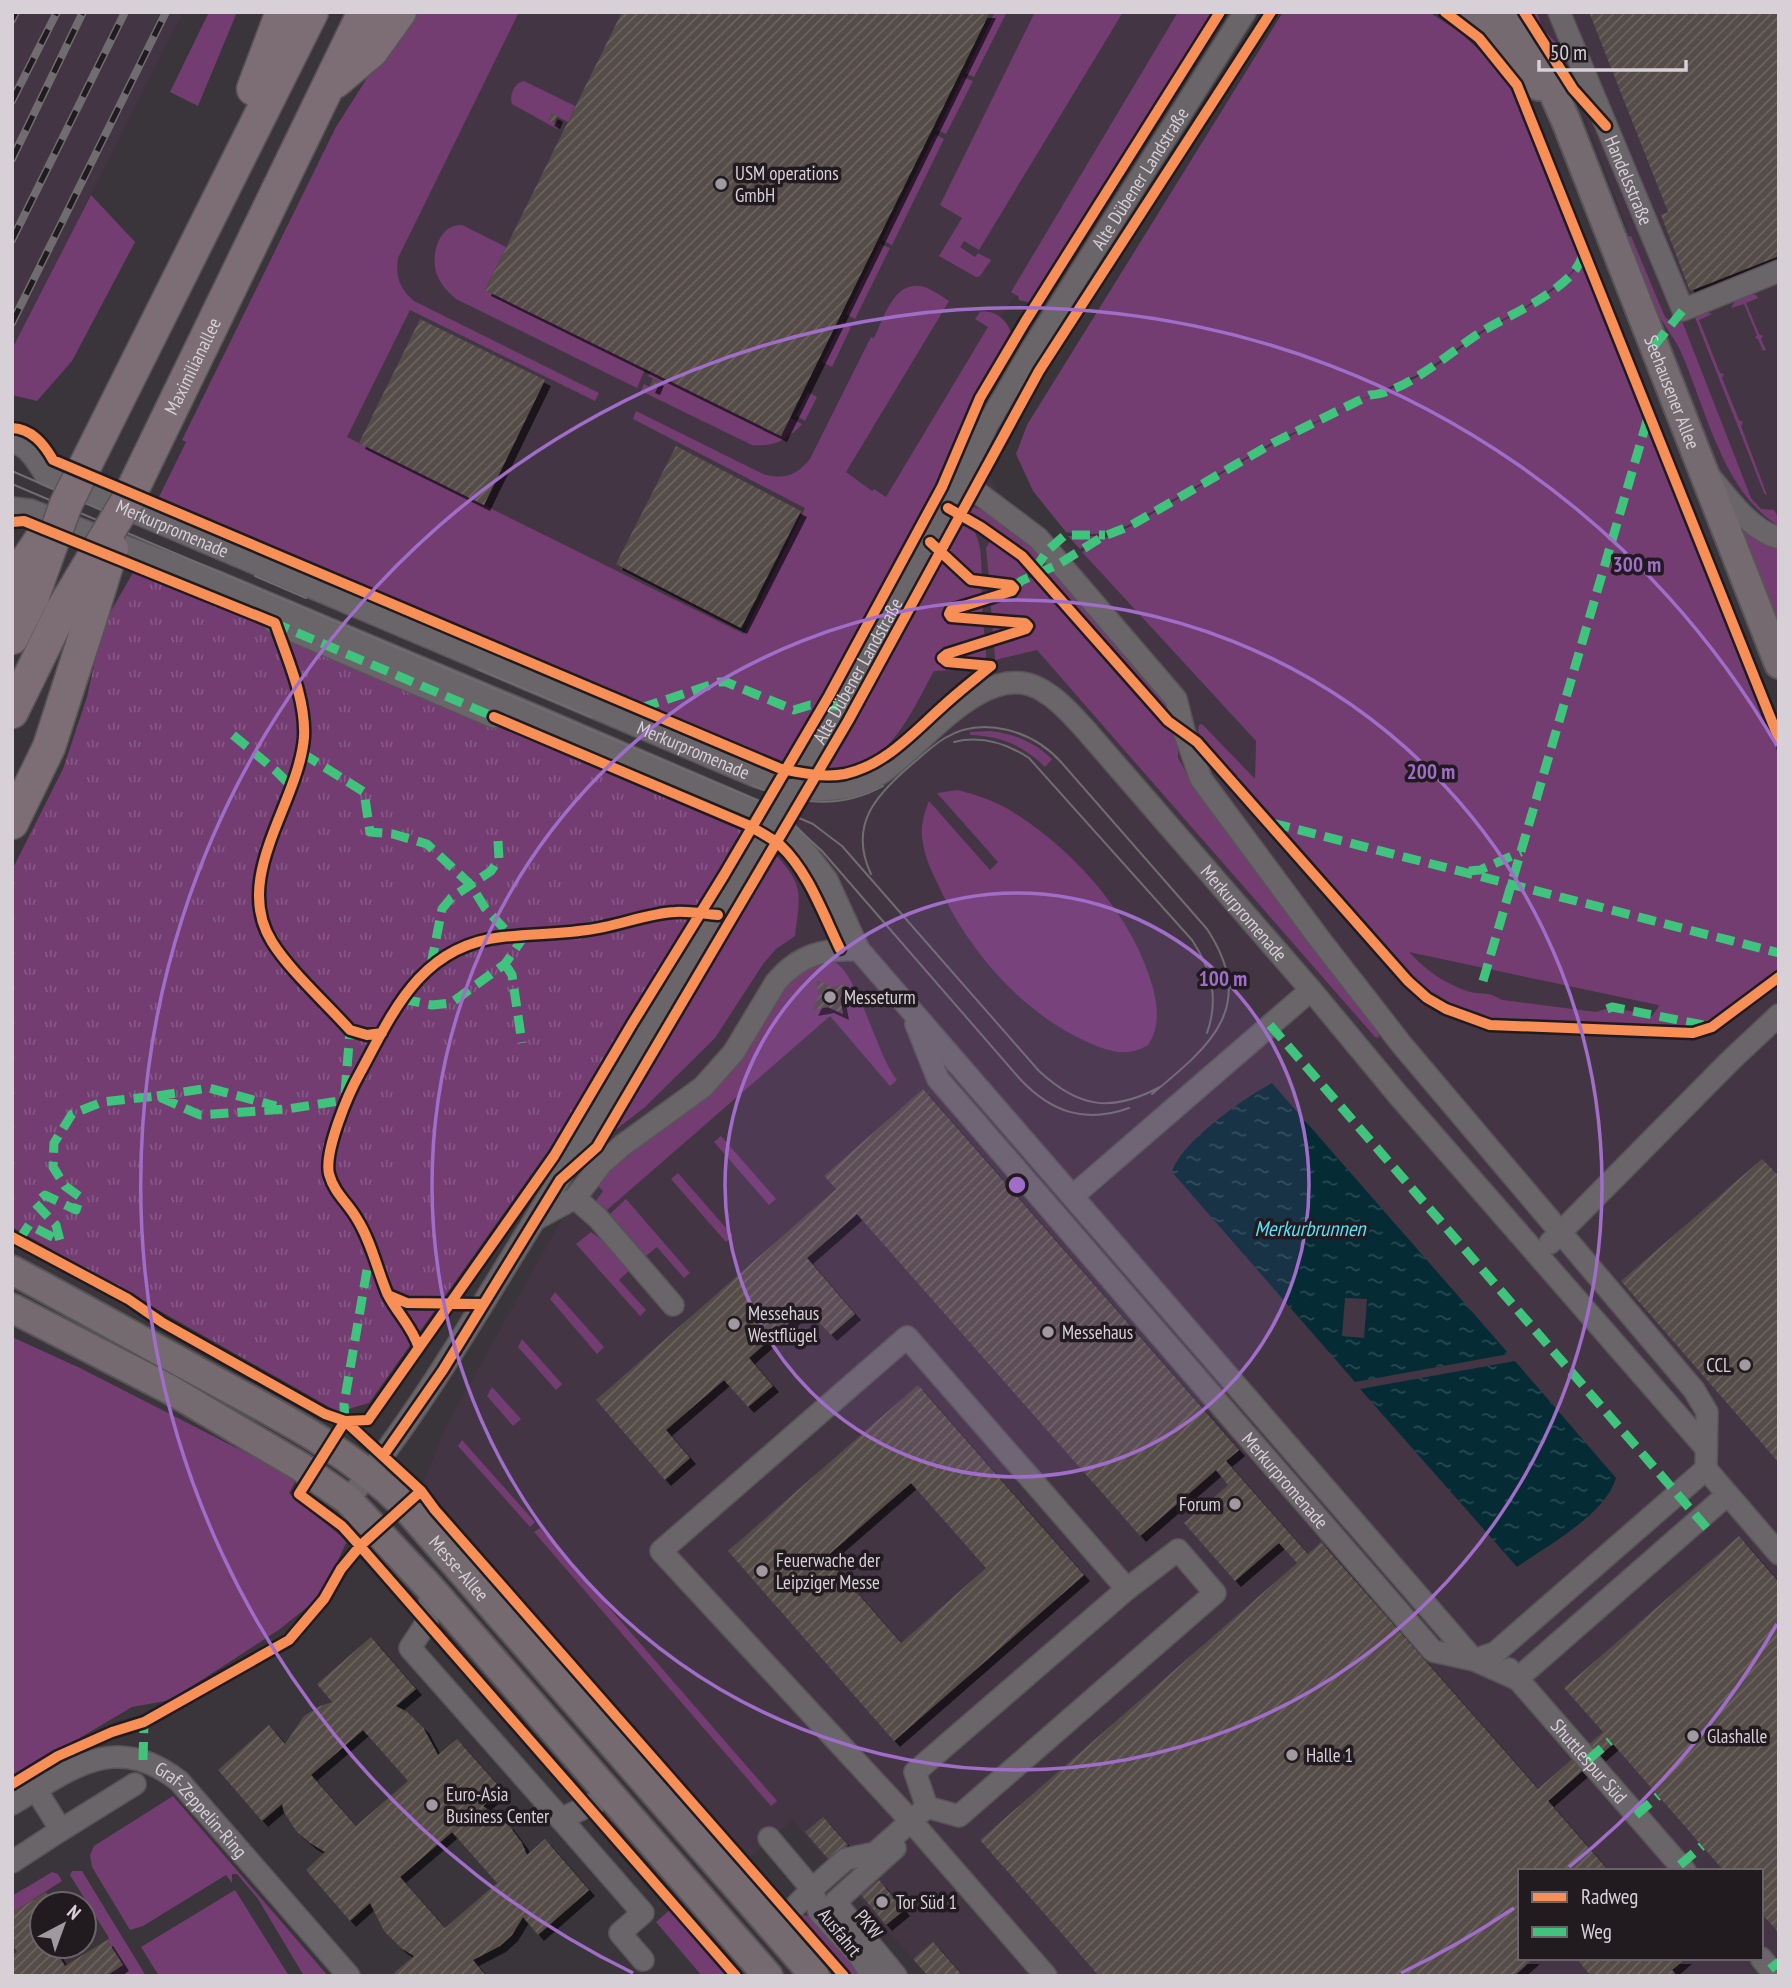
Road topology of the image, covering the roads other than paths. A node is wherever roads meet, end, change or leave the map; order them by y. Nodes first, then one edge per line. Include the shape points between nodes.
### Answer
1 (282, 12) edge
2 (312, 12) edge
3 (364, 12) edge
4 (400, 12) edge
5 (1245, 12) edge
6 (1469, 12) edge
7 (1507, 12) edge
8 (1559, 12) edge
9 (326, 89) junction
10 (1566, 121) junction
11 (248, 139) junction
12 (1779, 271) edge
13 (12, 442) edge
14 (1699, 464) junction
15 (962, 481) junction
16 (12, 508) edge
17 (1779, 538) edge
18 (23, 589) edge
19 (76, 614) junction
20 (275, 623) dead end
21 (12, 638) edge
22 (1779, 664) edge
23 (12, 712) edge
24 (494, 717) dead end
25 (12, 823) edge
26 (859, 950) junction
27 (1311, 990) junction
28 (911, 1010) junction
29 (1778, 1018) edge
30 (1402, 1045) junction
31 (1399, 1096) junction
32 (1074, 1195) junction
33 (575, 1198) junction
34 (536, 1219) junction
35 (1560, 1234) junction
36 (1538, 1253) junction
37 (12, 1270) edge
38 (673, 1305) dead end
39 (12, 1308) edge
40 (1706, 1458) junction
41 (370, 1474) junction
42 (1727, 1495) junction
43 (348, 1500) junction
44 (1779, 1554) edge
45 (431, 1589) junction
46 (1127, 1589) junction
47 (1433, 1651) junction
48 (1485, 1656) junction
49 (1517, 1679) junction
50 (135, 1784) dead end
51 (36, 1790) junction
52 (611, 1795) junction
53 (12, 1804) edge
54 (561, 1819) junction
55 (919, 1819) junction
56 (61, 1830) junction
57 (769, 1838) dead end
58 (12, 1862) edge
59 (1683, 1869) edge
60 (871, 1871) junction
61 (812, 1889) junction
62 (768, 1921) junction
63 (643, 1960) dead end
64 (1763, 1960) edge
65 (349, 1976) edge
66 (768, 1976) edge
67 (815, 1976) edge
68 (872, 1976) edge
69 (897, 1976) edge
70 (912, 1976) edge
71 (1046, 1976) edge
72 (1776, 1976) edge

1 - 11 highway via 251,94
2 - 11 highway
3 - 9 highway, Maximilianallee
4 - 9 highway via 372,51
5 - 15 street, Alte Dübener Landstraße via 1032,349 988,424
6 - 10 main road, Seehausener Allee via 1495,33
7 - 10 main road, Seehausener Allee via 1529,38
8 - 12 street, Handelsstraße via 1683,310
9 - 19 highway, Maximilianallee, bridge
10 - 14 main road, Seehausener Allee
11 - 18 highway, bridge
13 - 27 street, Merkurpromenade via 33,456 45,474 773,782 840,790 866,782 981,691 1005,683 1038,687 1084,728
14 - 17 street via 1749,520
14 - 22 main road, Seehausener Allee
15 - 30 street, Merkurpromenade via 1038,538 1176,699 1202,779
15 - 34 street, Alte Dübener Landstraße, bridge via 833,718
16 - 26 street, Merkurpromenade via 30,510 220,583 756,811 787,832 827,880
18 - 21 highway
19 - 23 highway, Maximilianallee
19 - 25 highway via 49,747
20 - 24 street
26 - 28 street, Merkurpromenade
26 - 33 street via 839,949 804,957 784,972 734,1052 704,1087 623,1145
27 - 31 street, Merkurpromenade
27 - 32 street
28 - 32 street, Merkurpromenade
28 - 47 street, Merkurpromenade via 938,1079
29 - 35 street
30 - 31 street
30 - 35 street, Merkurpromenade
31 - 36 street, Merkurpromenade
32 - 48 street, Merkurpromenade
33 - 34 street
33 - 38 street
34 - 41 street, Alte Dübener Landstraße via 437,1379
35 - 36 street
35 - 40 street, Merkurpromenade via 1694,1390 1707,1412
36 - 40 street, Merkurpromenade
37 - 41 main road, Messe-Allee via 261,1405
39 - 43 main road, Messe-Allee via 169,1389
40 - 42 street
40 - 48 street
41 - 43 street, Alte Dübener Landstraße
41 - 62 main road, Messe-Allee via 405,1506
42 - 44 street
42 - 49 street
43 - 45 main road, Messe-Allee
45 - 52 main road, Messe-Allee
45 - 54 street via 427,1622 410,1648
46 - 55 street via 915,1772
46 - 55 street via 1178,1549 1215,1593 959,1816
46 - 55 street via 907,1337 661,1551
47 - 48 street
47 - 49 street
48 - 49 street
49 - 59 street, Shuttlespur Süd
50 - 56 street
51 - 53 street, Graf-Zeppelin-Ring
51 - 56 street
51 - 65 street, Graf-Zeppelin-Ring via 102,1757 124,1756 161,1767 179,1781
52 - 54 street
52 - 66 main road, Messe-Allee
54 - 63 street via 643,1913 620,1933
55 - 60 street
55 - 61 street, Ausfahrt via 875,1853 846,1859
55 - 71 street
56 - 58 street
57 - 61 street
60 - 69 street via 835,1902
60 - 70 street, PKW via 850,1902
61 - 62 street via 789,1913
61 - 68 street, Ausfahrt via 819,1912
62 - 67 main road, Messe-Allee
64 - 72 street

